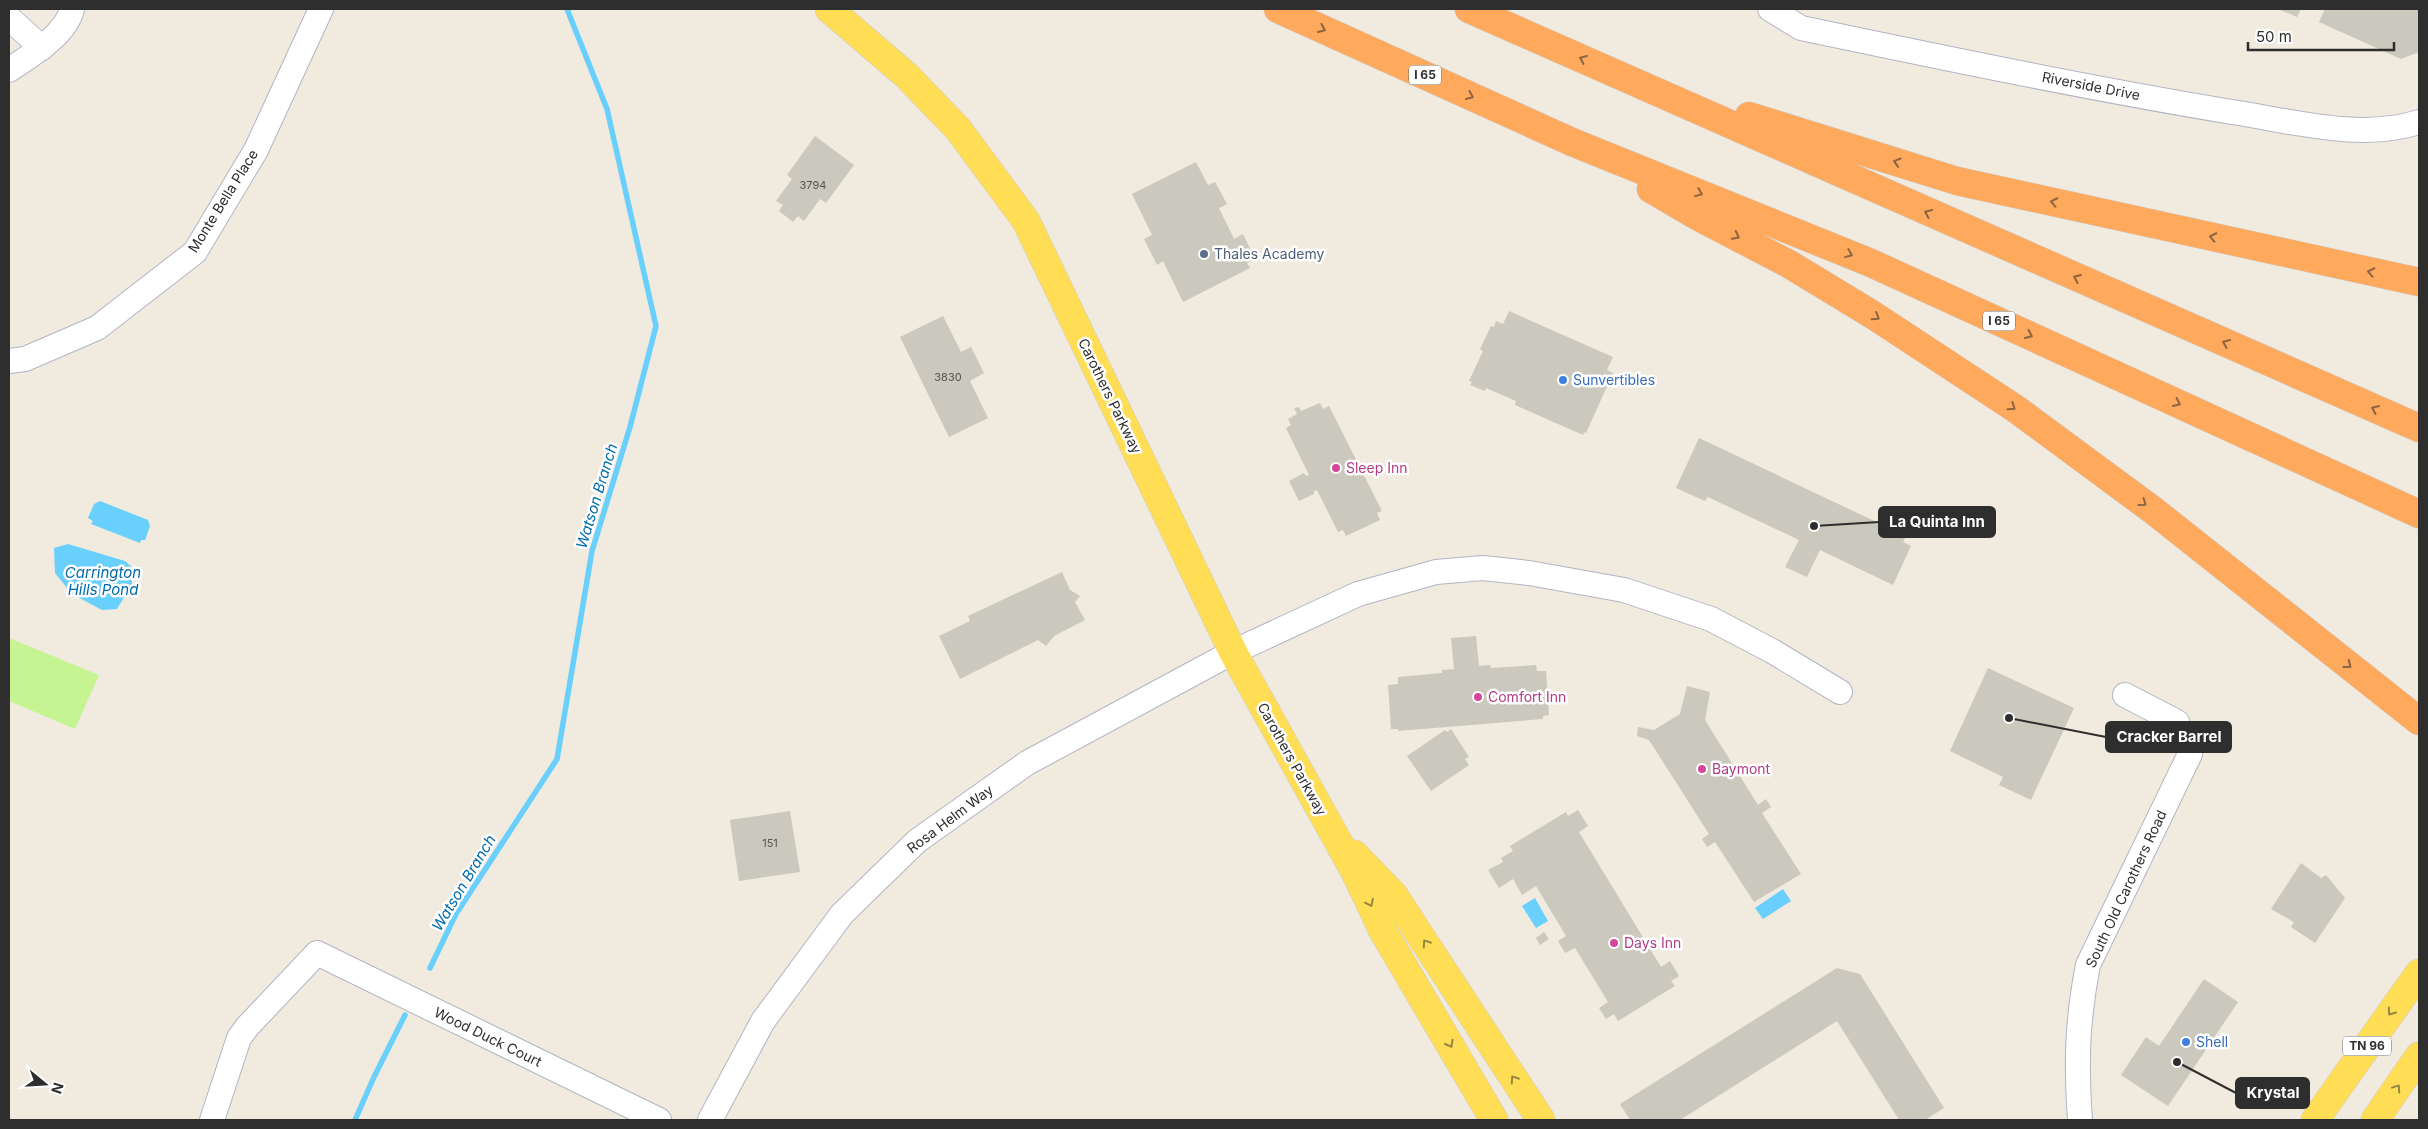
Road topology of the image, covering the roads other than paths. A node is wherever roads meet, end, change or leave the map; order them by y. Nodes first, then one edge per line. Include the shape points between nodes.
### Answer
1 (72, 9) edge
2 (320, 9) edge
3 (829, 9) edge
4 (1278, 9) edge
5 (1469, 9) edge
6 (1770, 9) edge
7 (9, 18) edge
8 (42, 48) junction
9 (9, 70) edge
10 (1628, 79) junction
11 (2419, 122) edge
12 (1572, 142) junction
13 (2419, 282) edge
14 (9, 361) edge
15 (2419, 428) edge
16 (2419, 514) edge
17 (1233, 652) junction
18 (1840, 692) dead end
19 (2126, 695) dead end
20 (2419, 721) edge
21 (1330, 829) junction
22 (2419, 973) edge
23 (2419, 1056) edge
24 (212, 1120) edge
25 (659, 1120) edge
26 (710, 1120) edge
27 (1494, 1120) edge
28 (1541, 1120) edge
29 (2080, 1120) edge
30 (2315, 1120) edge
31 (2375, 1120) edge

1 - 8 street via 70,18
2 - 14 street, Monte Bella Place via 256,150 195,252 97,328 25,360
3 - 17 main road, Carothers Parkway via 907,76 958,129 1026,222
4 -> 12 highway, I 65
10 -> 5 highway
6 - 11 street, Riverside Drive via 1801,28 2160,100 2337,128 2377,130
7 - 8 street
8 - 9 street
13 -> 10 highway via 1957,181
15 -> 10 highway
12 -> 16 highway, I 65 via 1871,263
12 -> 20 highway via 1697,216 1789,264 2016,409 2154,511
17 - 18 street, Rosa Helm Way via 1358,594 1436,572 1483,568 1624,590 1711,619
17 - 21 main road, Carothers Parkway
17 - 26 street, Rosa Helm Way via 1027,762 918,841 842,914 763,1021
19 - 29 street, South Old Carothers Road via 2177,722 2190,754 2088,965 2081,1002 2076,1066
21 -> 27 main road, Carothers Parkway via 1384,933
28 -> 21 main road, Carothers Parkway via 1393,894
22 -> 30 main road, TN 96
31 -> 23 main road
24 - 25 street, Wood Duck Court via 239,1038 246,1026 317,953

